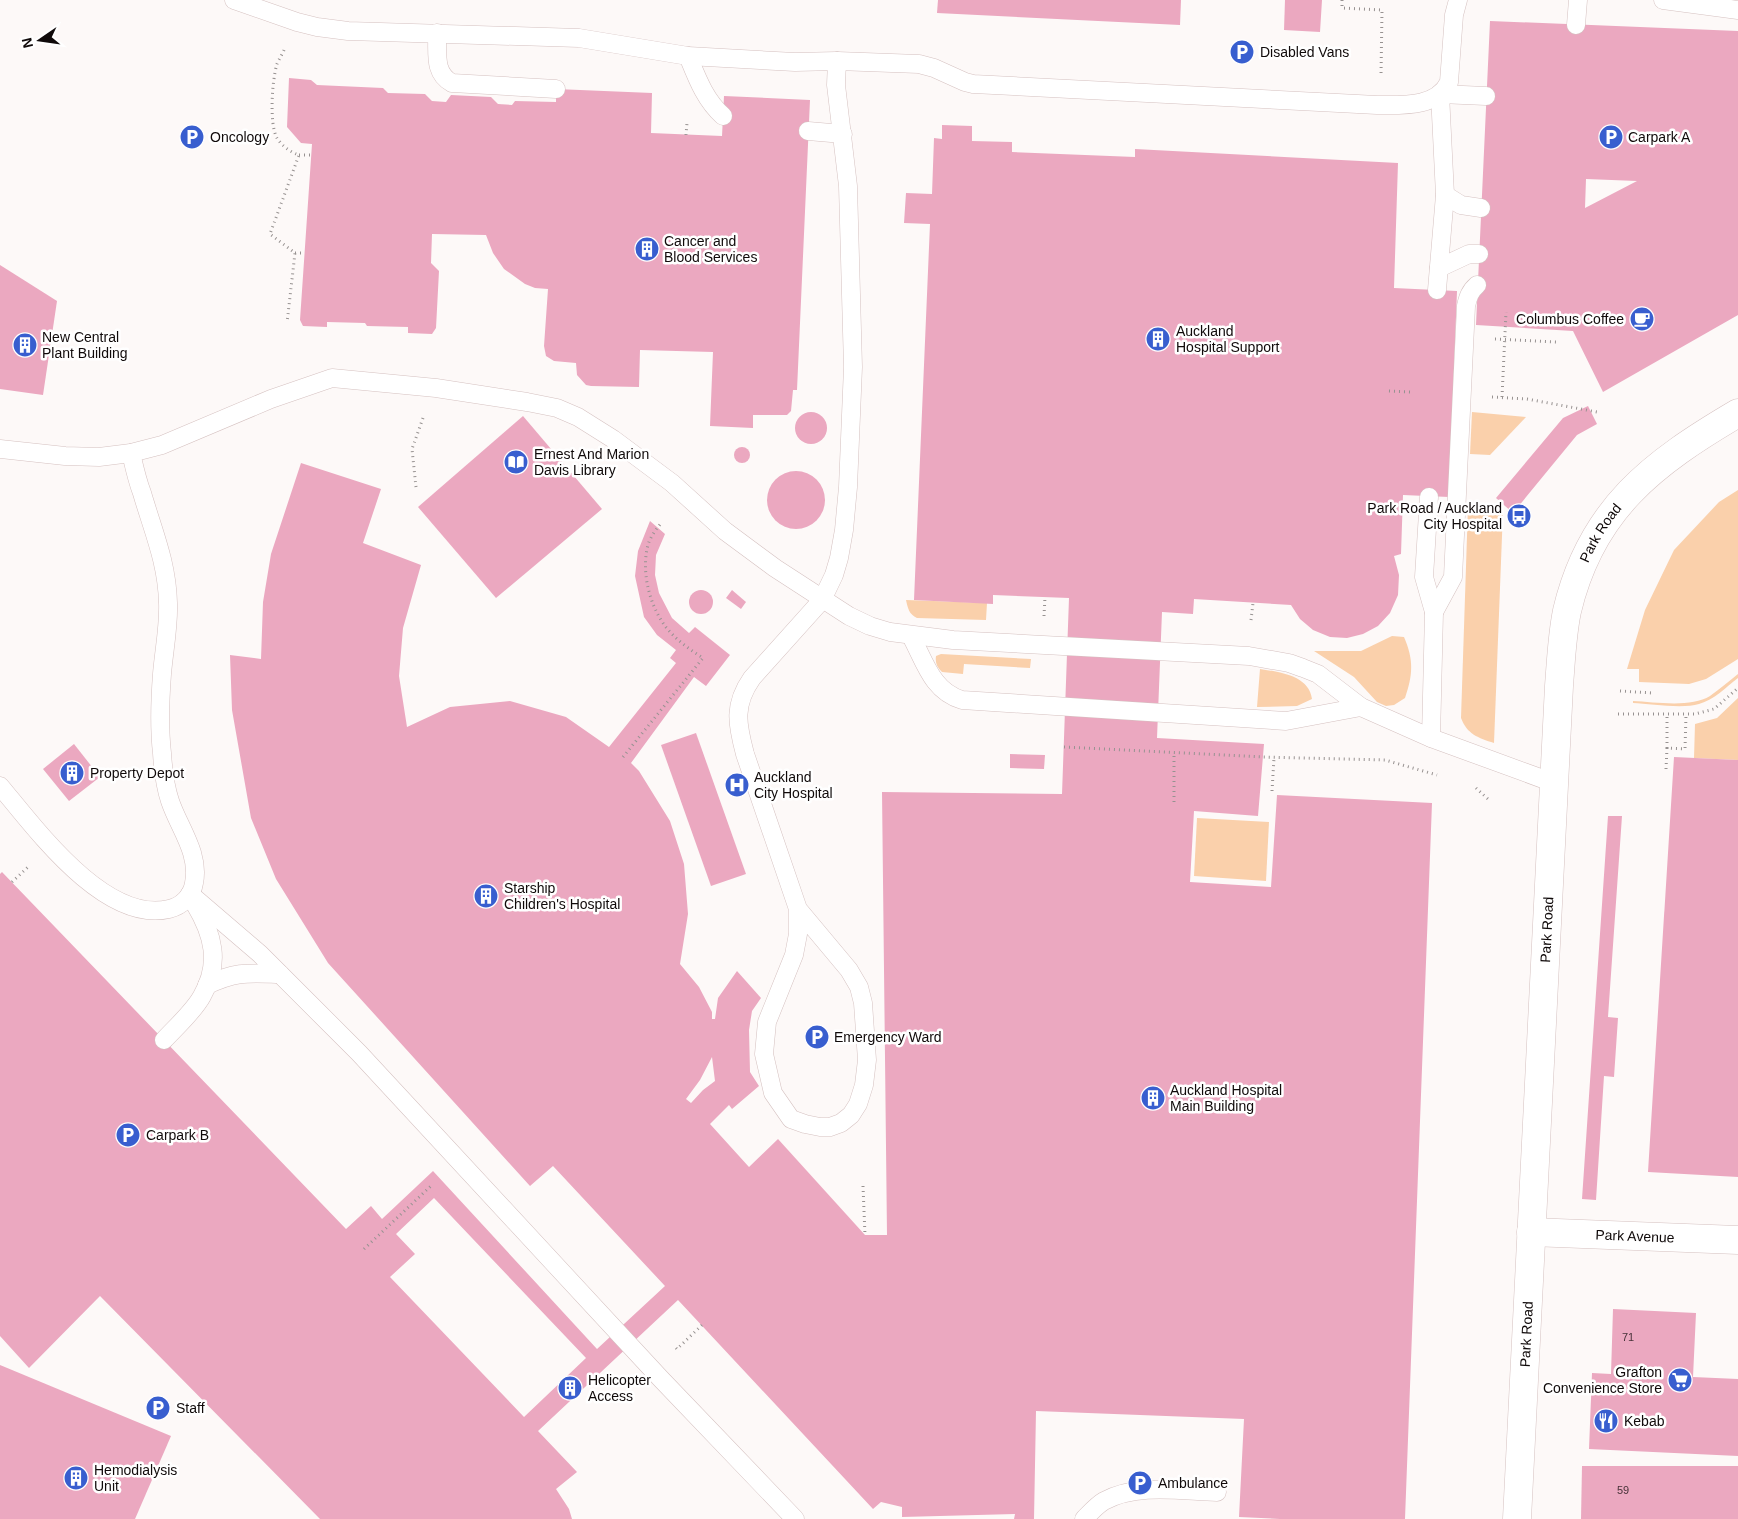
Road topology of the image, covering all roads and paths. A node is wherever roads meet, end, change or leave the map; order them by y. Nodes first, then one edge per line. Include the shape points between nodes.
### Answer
1 (234, 0) edge
2 (1342, 0) edge
3 (1458, 0) edge
4 (1578, 0) edge
5 (1663, 0) edge
6 (1738, 10) edge
7 (1576, 25) dead end
8 (437, 33) junction
9 (286, 47) dead end
10 (688, 56) junction
11 (837, 61) junction
12 (1381, 75) dead end
13 (556, 89) dead end
14 (1440, 94) junction
15 (1486, 96) dead end
16 (723, 116) dead end
17 (687, 122) dead end
18 (808, 131) dead end
19 (843, 134) junction
20 (686, 135) dead end
21 (299, 155) junction
22 (311, 155) dead end
23 (1445, 195) junction
24 (1481, 208) dead end
25 (296, 253) junction
26 (304, 253) dead end
27 (1478, 254) dead end
28 (1439, 268) junction
29 (1478, 285) dead end
30 (1437, 290) dead end
31 (1506, 312) dead end
32 (287, 323) dead end
33 (1488, 339) dead end
34 (1505, 340) junction
35 (1557, 342) dead end
36 (1389, 391) dead end
37 (1411, 392) dead end
38 (1486, 396) dead end
39 (1502, 398) junction
40 (1598, 412) dead end
41 (1738, 413) edge
42 (425, 414) dead end
43 (0, 449) edge
44 (131, 453) junction
45 (416, 487) dead end
46 (1429, 497) dead end
47 (662, 522) dead end
48 (1045, 597) dead end
49 (822, 600) junction
50 (1252, 603) dead end
51 (1045, 611) dead end
52 (1434, 612) junction
53 (1251, 620) dead end
54 (911, 636) junction
55 (1738, 688) edge
56 (1620, 691) dead end
57 (1652, 693) dead end
58 (1361, 707) junction
59 (1618, 714) dead end
60 (1667, 714) junction
61 (1686, 715) junction
62 (1431, 738) junction
63 (1064, 747) dead end
64 (1667, 748) junction
65 (1174, 753) junction
66 (623, 757) dead end
67 (1274, 758) junction
68 (1666, 769) dead end
69 (1437, 775) dead end
70 (1554, 783) junction
71 (1472, 785) dead end
72 (0, 786) edge
73 (1272, 791) dead end
74 (1488, 799) dead end
75 (1174, 802) dead end
76 (28, 866) dead end
77 (12, 882) dead end
78 (190, 894) junction
79 (798, 909) junction
80 (280, 974) junction
81 (208, 985) junction
82 (164, 1040) dead end
83 (433, 1184) dead end
84 (864, 1186) dead end
85 (1531, 1232) junction
86 (865, 1235) dead end
87 (1738, 1240) edge
88 (364, 1249) dead end
89 (702, 1325) dead end
90 (670, 1342) dead end
91 (1217, 1492) dead end
92 (795, 1519) edge
93 (1084, 1519) edge
94 (1517, 1519) edge

1 - 8 lane via 317,27 366,32
2 - 12 path via 1342,8 1382,10
3 - 14 lane via 1448,82
4 - 7 lane
5 - 6 lane
8 - 10 lane via 579,38
8 - 13 lane via 438,68 452,83
9 - 21 path via 277,65 273,124 279,141
10 - 11 lane
10 - 16 lane via 703,90
11 - 14 lane via 919,64 974,84 1036,88 1377,106 1416,104
11 - 19 lane via 836,85
14 - 15 lane
14 - 23 lane
17 - 20 path
18 - 19 lane
19 - 49 lane via 848,186 853,367 848,487 841,549 834,575
21 - 22 path
21 - 25 path via 270,234
23 - 24 lane via 1461,205
23 - 28 lane
25 - 26 path
25 - 32 path
27 - 28 lane via 1469,254
28 - 30 lane
29 - 52 lane via 1468,295 1466,306 1453,577
31 - 34 path
33 - 34 path
34 - 35 path
34 - 39 path
36 - 37 path
38 - 39 path
39 - 40 path via 1527,398
41 - 70 main road, Park Road via 1673,454 1638,483 1609,515 1590,547 1567,611
42 - 45 path via 412,449
43 - 44 lane via 65,456 99,457
44 - 49 lane via 162,445 270,399 332,378 436,388 558,408 614,439 672,483 725,531
44 - 78 lane via 165,566 168,604 162,674 162,762 170,801 194,861 194,884
46 - 52 lane via 1424,576
47 - 66 path via 648,544 644,567 648,588 664,625 681,643 703,658
48 - 51 path
49 - 54 lane via 870,626
49 - 79 lane via 752,678 744,690 737,715 745,754
50 - 53 path
52 - 62 lane
54 - 58 lane via 1270,659 1318,674
54 - 58 lane via 934,681 946,694 962,700 1286,721
55 - 61 path via 1714,709
56 - 57 path
58 - 62 lane
59 - 60 path
60 - 61 path
60 - 64 path
61 - 64 path via 1685,749
62 - 70 lane
63 - 65 path
64 - 68 path
65 - 67 path
65 - 75 path
67 - 69 path via 1385,760
67 - 73 path
70 - 85 main road, Park Road
71 - 74 path
72 - 78 lane via 68,864 91,884 112,896 151,911 175,908
76 - 77 path
78 - 80 lane
78 - 81 lane via 211,938 214,955
79 - 79 lane via 849,970 859,987 863,1003 864,1085 851,1115 830,1127 791,1119 773,1093 764,1054 767,1022 794,956
80 - 81 lane via 239,973
80 - 92 lane via 359,1052
81 - 82 lane via 202,997
83 - 88 path
84 - 86 path
85 - 87 main road, Park Avenue
85 - 94 main road, Park Road
89 - 90 path via 677,1349
91 - 93 lane via 1124,1492 1102,1501

